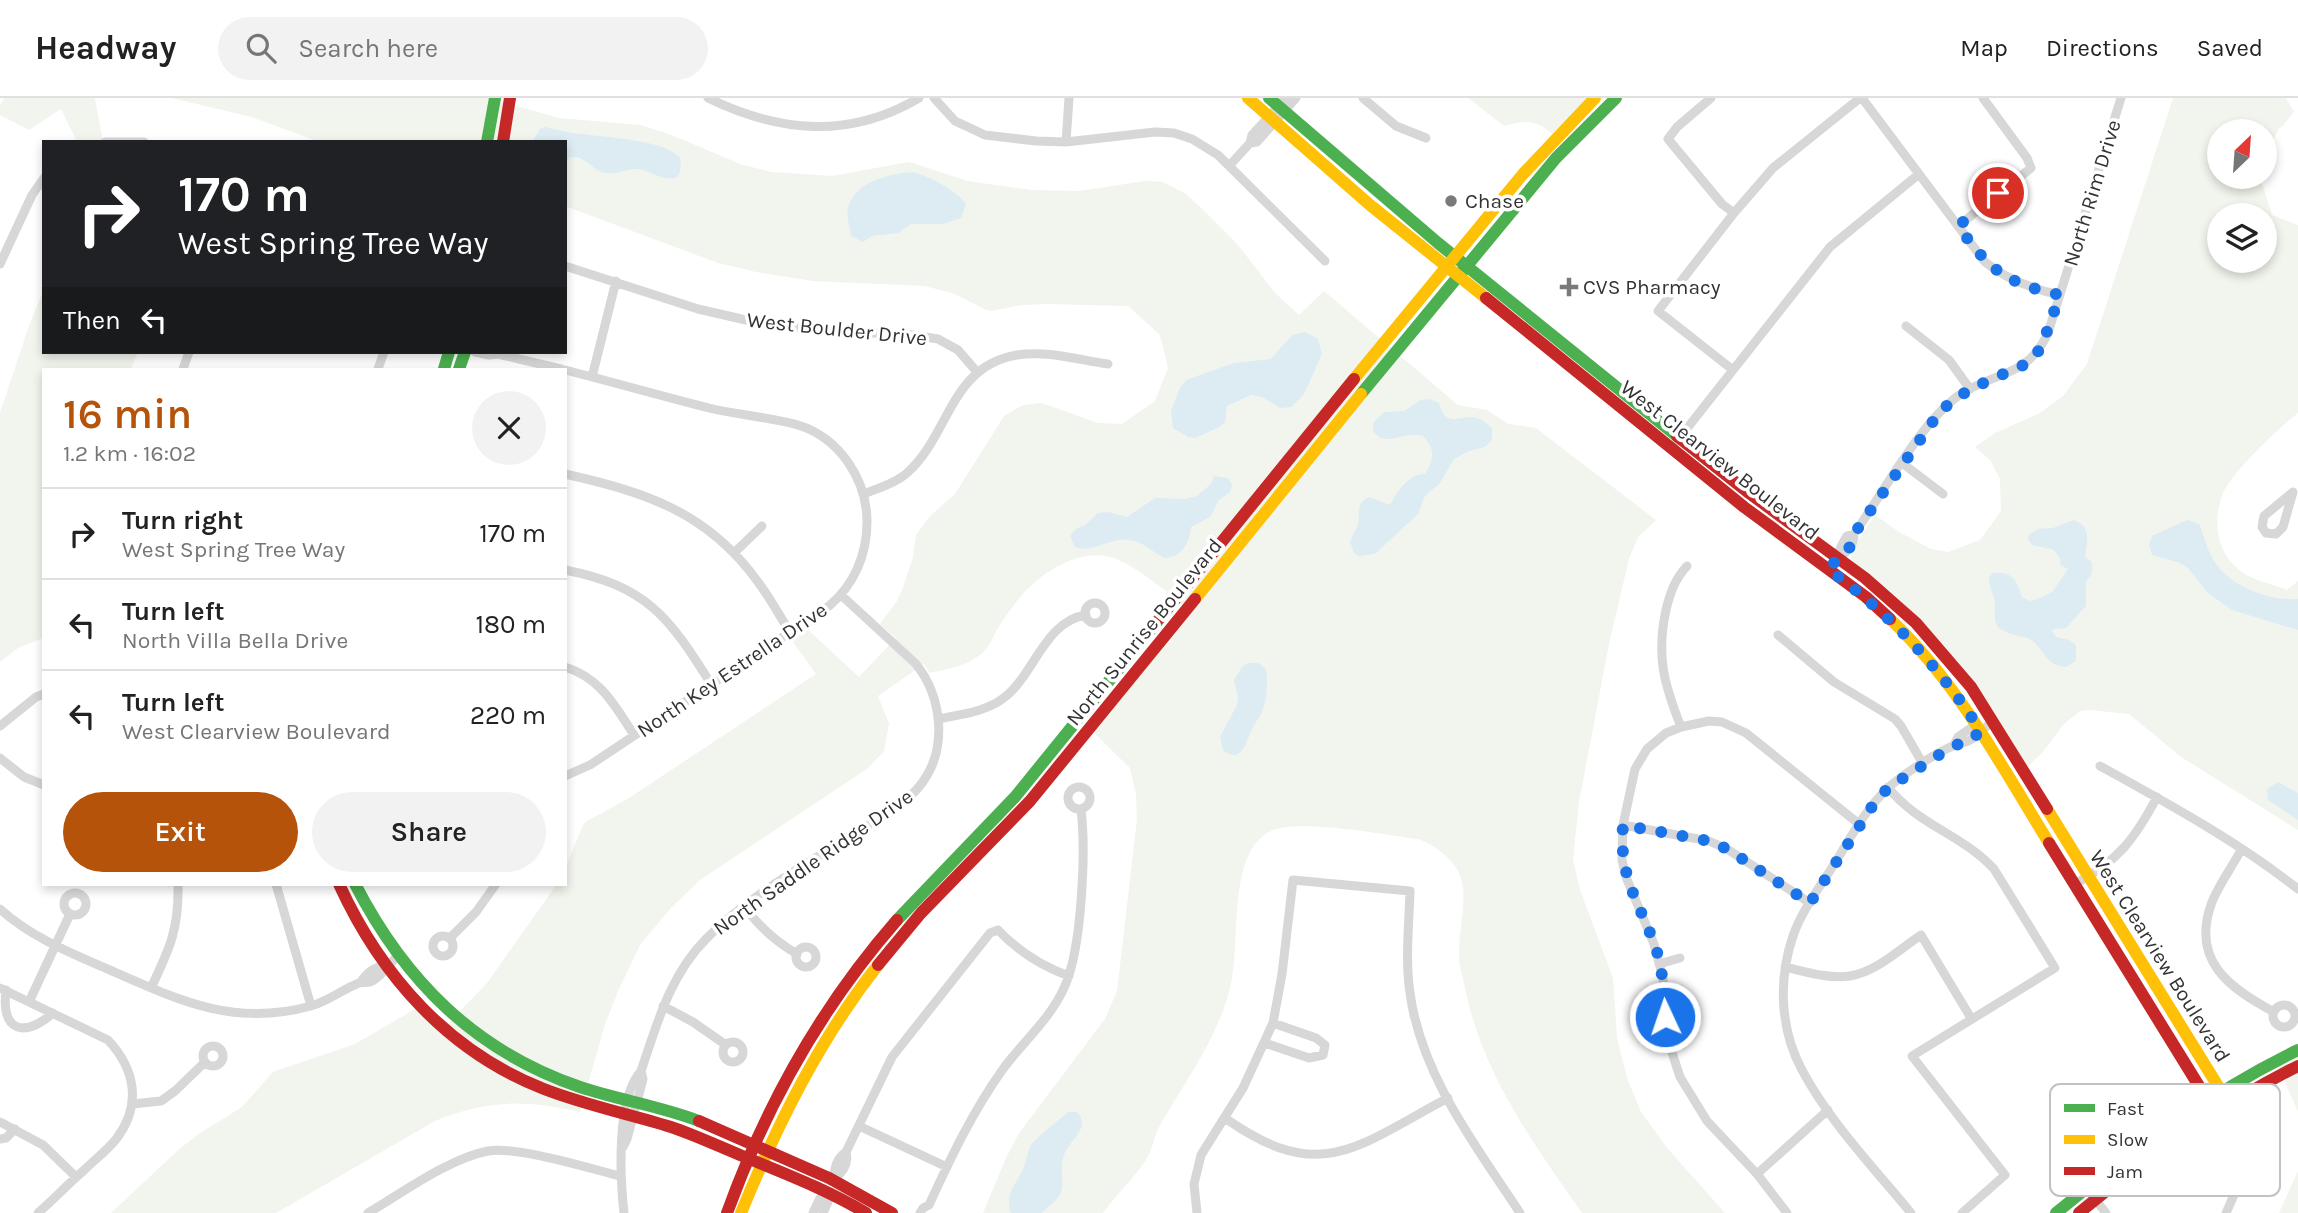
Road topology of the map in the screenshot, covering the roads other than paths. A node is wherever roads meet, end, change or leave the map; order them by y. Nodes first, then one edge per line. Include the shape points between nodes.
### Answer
1 (495, 98) edge
2 (510, 98) edge
3 (708, 98) edge
4 (919, 98) edge
5 (934, 98) edge
6 (1069, 98) edge
7 (1248, 98) edge
8 (1296, 98) edge
9 (1363, 98) edge
10 (1595, 98) edge
11 (1616, 98) edge
12 (1711, 98) edge
13 (1861, 98) edge
14 (1983, 98) edge
15 (2121, 98) edge
16 (1279, 104) edge
17 (1271, 120) junction
18 (1426, 138) dead end
19 (487, 140) edge
20 (503, 140) edge
21 (1066, 142) junction
22 (1552, 153) junction
23 (1229, 166) junction
24 (1919, 174) junction
25 (42, 181) edge
26 (1734, 213) junction
27 (1958, 226) junction
28 (1455, 256) junction
29 (1325, 261) dead end
30 (0, 264) edge
31 (1466, 264) junction
32 (1446, 266) junction
33 (567, 267) edge
34 (1457, 276) junction
35 (616, 281) junction
36 (2060, 295) junction
37 (1906, 326) dead end
38 (1389, 348) junction
39 (499, 354) edge
40 (1108, 364) dead end
41 (526, 365) edge
42 (548, 368) edge
43 (1733, 370) junction
44 (567, 371) edge
45 (977, 372) junction
46 (1371, 374) junction
47 (592, 377) junction
48 (1970, 389) junction
49 (1679, 437) junction
50 (1671, 449) junction
51 (1902, 463) junction
52 (567, 474) edge
53 (2298, 481) edge
54 (2292, 492) junction
55 (864, 494) junction
56 (1943, 494) dead end
57 (762, 526) dead end
58 (734, 553) junction
59 (1837, 558) junction
60 (1687, 566) dead end
61 (1828, 569) junction
62 (567, 570) edge
63 (841, 595) junction
64 (1086, 615) dead end
65 (790, 632) junction
66 (1778, 635) dead end
67 (567, 668) edge
68 (711, 684) junction
69 (42, 695) edge
70 (939, 719) junction
71 (1992, 722) junction
72 (0, 726) edge
73 (1681, 727) junction
74 (1980, 730) junction
75 (634, 735) junction
76 (0, 758) edge
77 (1923, 764) junction
78 (2100, 766) dead end
79 (567, 775) edge
80 (42, 784) edge
81 (1888, 788) junction
82 (2157, 797) junction
83 (1081, 809) dead end
84 (1859, 824) junction
85 (1623, 825) junction
86 (2241, 850) junction
87 (2088, 877) junction
88 (2075, 884) junction
89 (178, 886) edge
90 (277, 886) edge
91 (340, 886) edge
92 (356, 886) edge
93 (495, 886) edge
94 (2298, 889) edge
95 (1810, 903) junction
96 (744, 906) junction
97 (0, 909) edge
98 (70, 914) dead end
99 (450, 938) dead end
100 (54, 946) junction
101 (797, 954) dead end
102 (397, 957) junction
103 (1680, 958) dead end
104 (1659, 964) junction
105 (385, 966) junction
106 (1785, 967) junction
107 (1069, 976) junction
108 (151, 988) junction
109 (3, 989) edge
110 (29, 1002) junction
111 (311, 1006) junction
112 (663, 1006) junction
113 (2274, 1012) dead end
114 (53, 1013) junction
115 (1971, 1018) junction
116 (1273, 1023) junction
117 (1265, 1044) junction
118 (726, 1045) dead end
119 (2298, 1050) edge
120 (204, 1063) dead end
121 (2298, 1066) edge
122 (2198, 1084) edge
123 (2217, 1084) edge
124 (2234, 1084) edge
125 (2264, 1084) edge
126 (1448, 1098) junction
127 (633, 1101) junction
128 (132, 1104) junction
129 (1829, 1110) junction
130 (629, 1115) junction
131 (1225, 1118) junction
132 (0, 1122) edge
133 (859, 1126) junction
134 (15, 1129) junction
135 (0, 1139) edge
136 (760, 1147) junction
137 (754, 1161) junction
138 (947, 1167) junction
139 (1756, 1174) junction
140 (620, 1176) junction
141 (76, 1177) junction
142 (834, 1180) junction
143 (828, 1192) junction
144 (2076, 1196) edge
145 (2092, 1196) edge
146 (2100, 1196) edge
147 (2234, 1196) edge
148 (2095, 1200) junction
149 (930, 1209) edge
150 (1193, 1212) edge
151 (38, 1213) edge
152 (368, 1213) edge
153 (624, 1213) edge
154 (727, 1213) edge
155 (741, 1213) edge
156 (813, 1213) edge
157 (823, 1213) edge
158 (866, 1213) edge
159 (892, 1213) edge
160 (920, 1213) edge
161 (1520, 1213) edge
162 (1787, 1213) edge
163 (1911, 1213) edge
164 (1962, 1213) edge
165 (2056, 1213) edge
166 (2079, 1213) edge
167 (2106, 1213) edge
168 (2226, 1213) edge

1 - 19 street
2 - 20 street
3 - 4 street via 795,127 857,124
5 - 21 street via 956,121 985,135
6 - 21 street
7 - 17 street, West Clearview Boulevard
8 - 16 street
9 - 18 street via 1396,127
10 - 22 street, North Sunrise Boulevard
11 - 22 street, North Sunrise Boulevard
12 - 26 street via 1668,139
13 - 24 street
13 - 26 street via 1773,168
14 - 27 street via 2031,168
15 - 36 street, North Rim Drive
16 - 17 street
16 - 28 street, West Clearview Boulevard
17 - 23 street via 1257,142 1250,143
17 - 32 street, West Clearview Boulevard
21 - 23 street via 1174,133 1205,146
22 - 28 street, North Sunrise Boulevard
22 - 31 street, North Sunrise Boulevard
23 - 29 street
24 - 27 street
24 - 43 street via 1830,247
25 - 30 street
26 - 43 street via 1658,312
27 - 36 street via 1997,272
28 - 31 street, West Clearview Boulevard
28 - 32 street, North Sunrise Boulevard
31 - 34 street, North Sunrise Boulevard
31 - 49 street, West Clearview Boulevard
32 - 34 street, West Clearview Boulevard
32 - 38 street, North Sunrise Boulevard via 1393,331
33 - 35 street, West Boulder Drive
34 - 38 street, North Sunrise Boulevard
34 - 50 street, West Clearview Boulevard
35 - 45 street, West Boulder Drive via 698,309 759,323 938,339 958,350
35 - 47 street
36 - 48 street, North Rim Drive via 2045,340 2028,363
37 - 48 street via 1950,360
38 - 46 street, North Sunrise Boulevard
39 - 41 street
40 - 45 street via 1028,354
41 - 42 street
43 - 49 street
44 - 47 street
45 - 55 street via 954,398 914,467
46 - 136 street, North Sunrise Boulevard via 1026,807 922,912 873,971 818,1050
46 - 136 street, North Sunrise Boulevard via 1015,797 870,951 808,1038 783,1084
47 - 55 street via 800,426 841,454
48 - 51 street, North Rim Drive via 1941,410
49 - 50 street
49 - 59 street, West Clearview Boulevard
50 - 61 street, West Clearview Boulevard
51 - 56 street
51 - 59 street, North Rim Drive via 1854,534 1847,536
52 - 58 street via 634,491 672,507
53 - 54 street
54 - 54 street via 2264,516 2261,523 2266,533 2276,534 2283,527
55 - 63 street, North Key Estrella Drive via 867,540 858,570
57 - 58 street
58 - 65 street
59 - 61 street, North Rim Drive
59 - 71 street, West Clearview Boulevard via 1907,614 1971,687
60 - 73 street via 1667,605 1660,654
61 - 74 street, West Clearview Boulevard via 1898,626 1931,662
62 - 68 street via 614,583 650,604 667,619
63 - 65 street, North Key Estrella Drive
63 - 70 street, North Saddle Ridge Drive via 916,664 933,693
64 - 70 street via 1061,625 1024,678 1003,698 977,712
65 - 68 street, North Key Estrella Drive
66 - 77 street via 1834,682 1895,719
67 - 75 street via 602,688
68 - 75 street, North Key Estrella Drive
69 - 72 street
70 - 96 street, North Saddle Ridge Drive via 936,753 921,785 899,806
71 - 74 street
71 - 87 street, West Clearview Boulevard
73 - 84 street via 1722,722 1746,733
73 - 85 street via 1666,733 1642,757 1635,769
74 - 77 street via 1974,738
74 - 88 street, West Clearview Boulevard
75 - 79 street, North Key Estrella Drive
76 - 80 street
77 - 81 street
78 - 82 street
81 - 84 street
81 - 115 street via 1908,809 1985,859 2054,968
82 - 86 street
82 - 87 street via 2131,842
83 - 107 street via 1081,896
84 - 95 street
85 - 95 street via 1709,841
85 - 104 street via 1626,877
86 - 94 street
86 - 113 street via 2211,905 2207,942 2222,977
87 - 88 street
87 - 123 street, West Clearview Boulevard
88 - 122 street, West Clearview Boulevard
89 - 108 street via 172,945
90 - 111 street
91 - 105 street
92 - 102 street
93 - 99 street
95 - 106 street via 1793,934
96 - 101 street via 775,940
96 - 112 street, North Saddle Ridge Drive via 694,952
97 - 100 street
98 - 100 street
100 - 108 street
100 - 110 street
102 - 105 street
102 - 127 street via 456,1018 509,1056 569,1083
103 - 104 street
104 - 139 street via 1667,1037 1679,1077 1707,1121
105 - 111 street via 370,982
105 - 130 street via 423,1010 503,1070 564,1097
106 - 115 street via 1851,976 1921,935
106 - 129 street via 1782,996 1793,1048 1801,1070
107 - 133 street via 1021,952 998,930 990,933 892,1058
107 - 138 street via 1045,1018 976,1109
108 - 111 street via 216,1011 277,1014
109 - 110 street
109 - 114 street via 7,1017 13,1024 27,1029
110 - 114 street
112 - 118 street
112 - 127 street, North Saddle Ridge Drive via 636,1077
114 - 128 street via 108,1040 121,1054 131,1080
115 - 164 street via 1912,1056 2006,1175
116 - 117 street
116 - 117 street via 1316,1038 1325,1045 1323,1055 1309,1058
116 - 126 street via 1293,880 1410,891 1410,994 1423,1042
117 - 131 street
119 - 124 street
120 - 128 street via 161,1101
121 - 125 street
126 - 131 street via 1330,1154 1310,1155 1273,1146
126 - 161 street
127 - 130 street, North Saddle Ridge Drive
127 - 136 street via 694,1119
128 - 141 street via 116,1140
129 - 139 street
129 - 163 street
130 - 137 street
130 - 140 street, North Saddle Ridge Drive via 619,1139 623,1147
131 - 150 street via 1201,1154
132 - 134 street
133 - 138 street
133 - 142 street via 840,1156
134 - 135 street
134 - 141 street via 43,1145
136 - 137 street, North Sunrise Boulevard
136 - 142 street
137 - 143 street
137 - 154 street, North Sunrise Boulevard
137 - 155 street, North Sunrise Boulevard
138 - 149 street
139 - 162 street
140 - 152 street via 524,1153 490,1151 454,1163
140 - 153 street, North Saddle Ridge Drive
141 - 151 street
142 - 159 street
143 - 156 street
143 - 157 street
143 - 158 street
144 - 165 street
145 - 148 street
146 - 148 street
147 - 168 street
148 - 166 street
148 - 167 street
149 - 160 street via 923,1208

